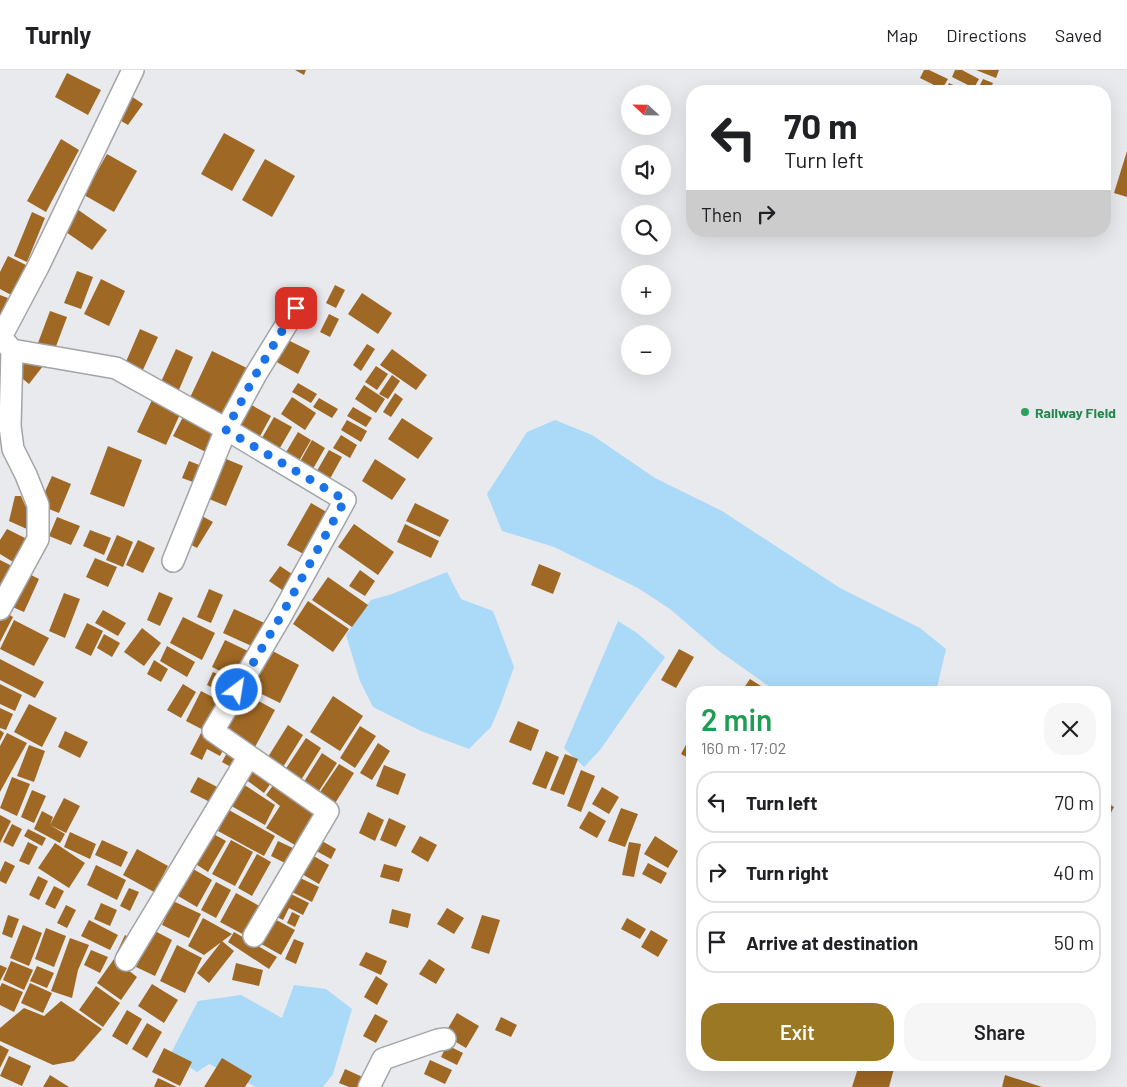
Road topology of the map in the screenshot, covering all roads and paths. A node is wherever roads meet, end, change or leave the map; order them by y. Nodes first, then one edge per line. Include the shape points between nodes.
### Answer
1 (133, 70) edge
2 (296, 308) dead end
3 (5, 340) edge
4 (5, 428) edge
5 (226, 430) junction
6 (173, 561) dead end
7 (0, 610) edge
8 (249, 756) junction
9 (254, 936) dead end
10 (126, 960) dead end
11 (445, 1039) dead end
12 (369, 1087) edge

1 - 3 street
2 - 5 street
3 - 4 street
3 - 5 street via 116,368
4 - 7 street via 38,505 38,539
5 - 6 street
5 - 8 street via 345,500 212,731
8 - 9 street via 328,811
8 - 10 street
11 - 12 street via 383,1059

